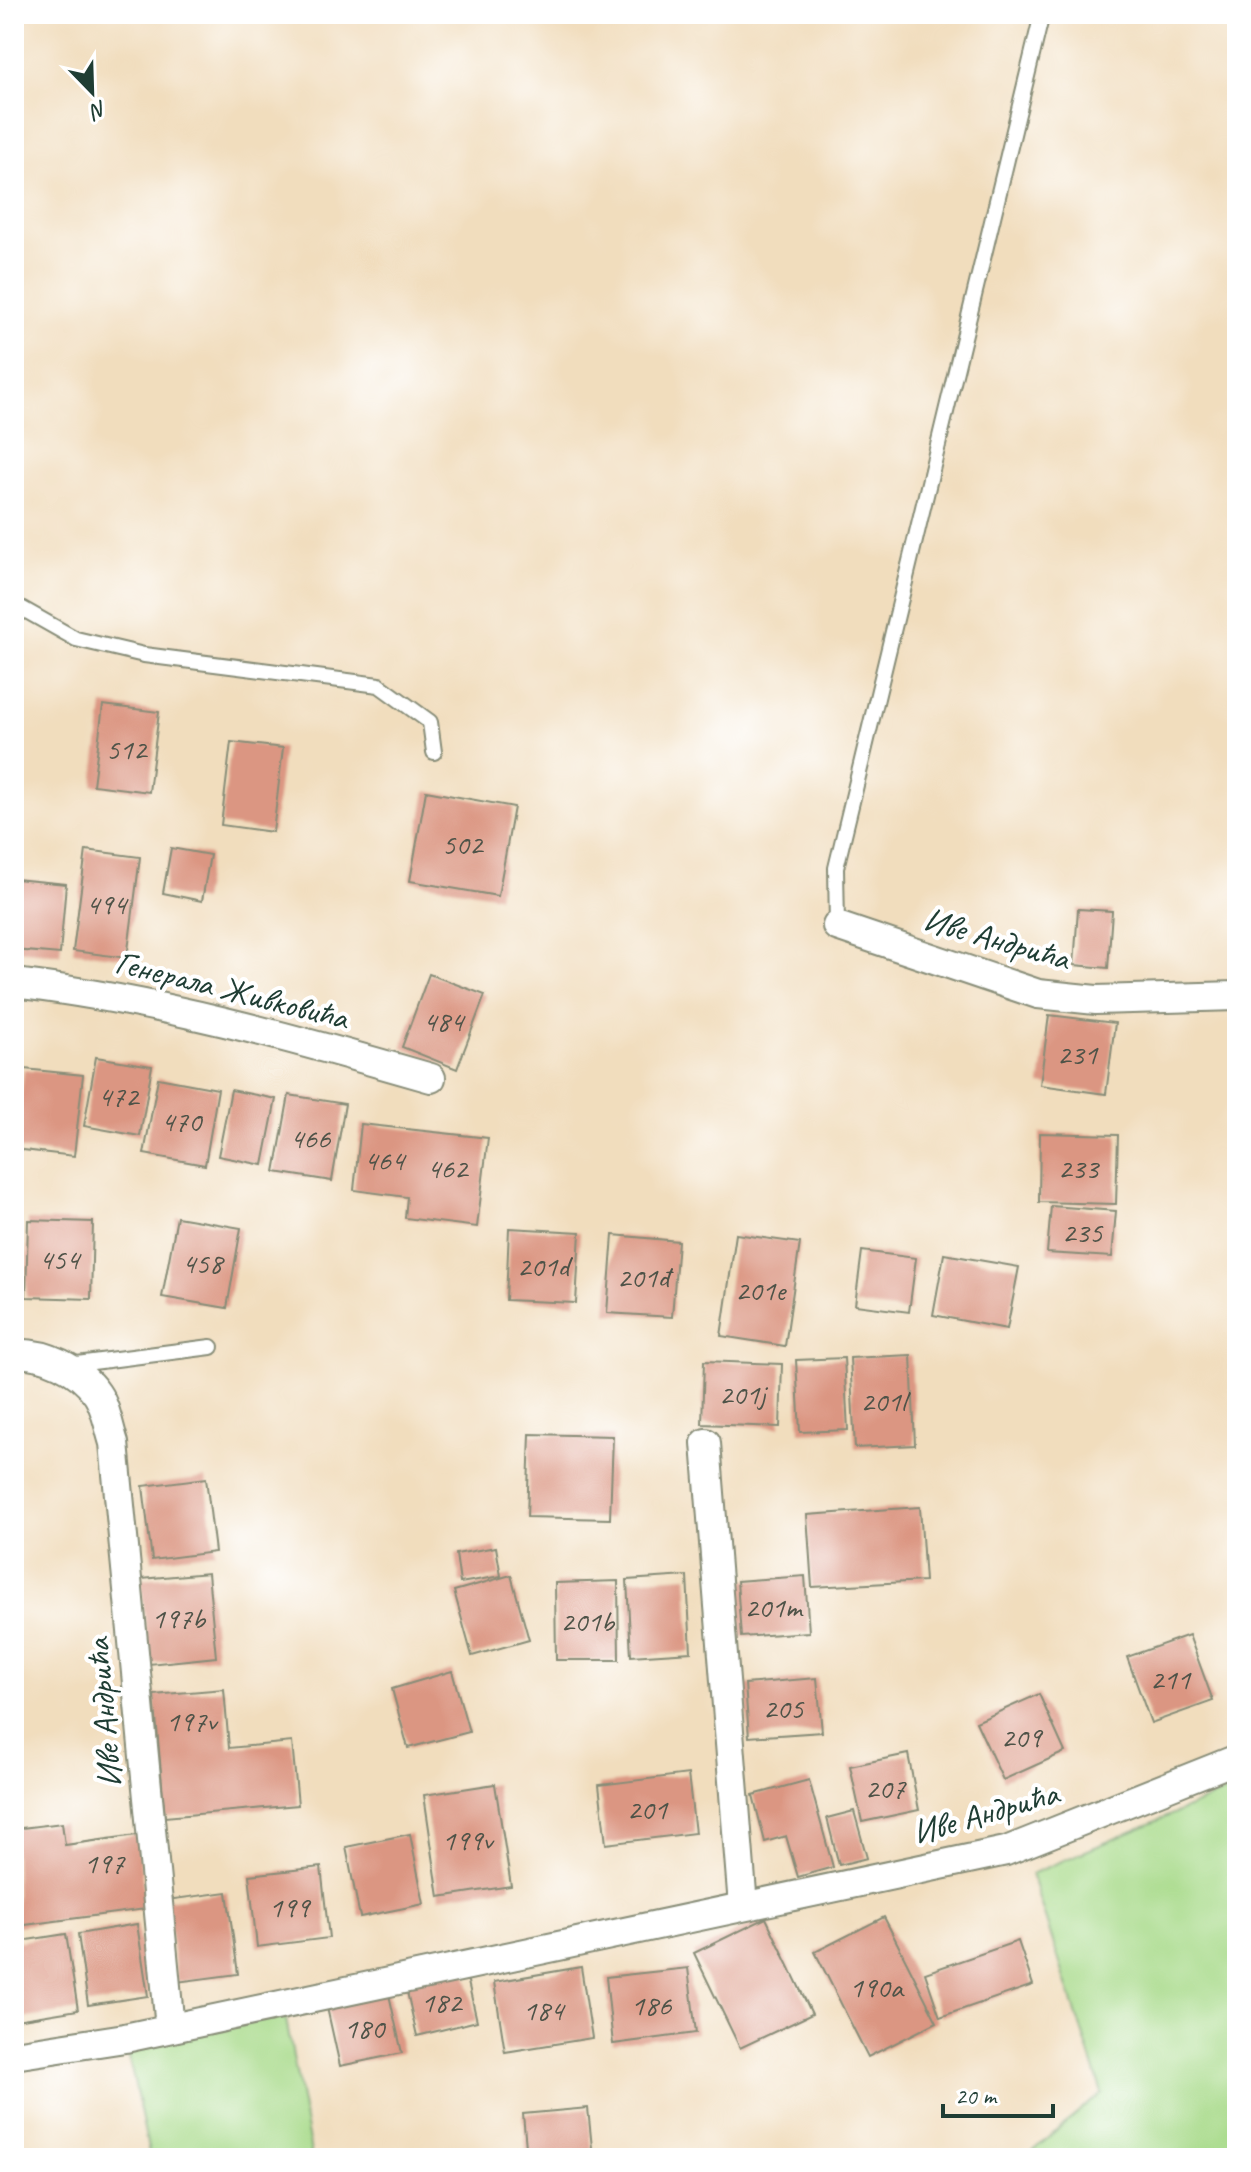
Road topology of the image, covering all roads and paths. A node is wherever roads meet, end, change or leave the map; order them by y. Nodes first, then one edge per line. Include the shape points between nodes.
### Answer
1 (1042, 14) edge
2 (14, 604) edge
3 (434, 752) dead end
4 (837, 926) joint
5 (14, 983) edge
6 (1237, 996) edge
7 (431, 1078) dead end
8 (211, 1347) dead end
9 (14, 1354) edge
10 (65, 1365) junction
11 (706, 1443) dead end
12 (1237, 1759) edge
13 (743, 1906) junction
14 (170, 2028) junction
15 (14, 2055) edge

1 - 4 lane via 836,868
2 - 3 lane via 76,639 144,655 379,685 430,722
4 - 6 street, Иве Андрића via 1038,994 1096,1000
5 - 7 street, Генерала Живковића via 168,1008
8 - 10 lane
9 - 10 street via 34,1353
10 - 14 street, Иве Андрића via 97,1395 114,1443
11 - 13 street
12 - 13 street, Иве Андрића via 1006,1851
13 - 14 street, Иве Андрића
14 - 15 street, Иве Андрића

